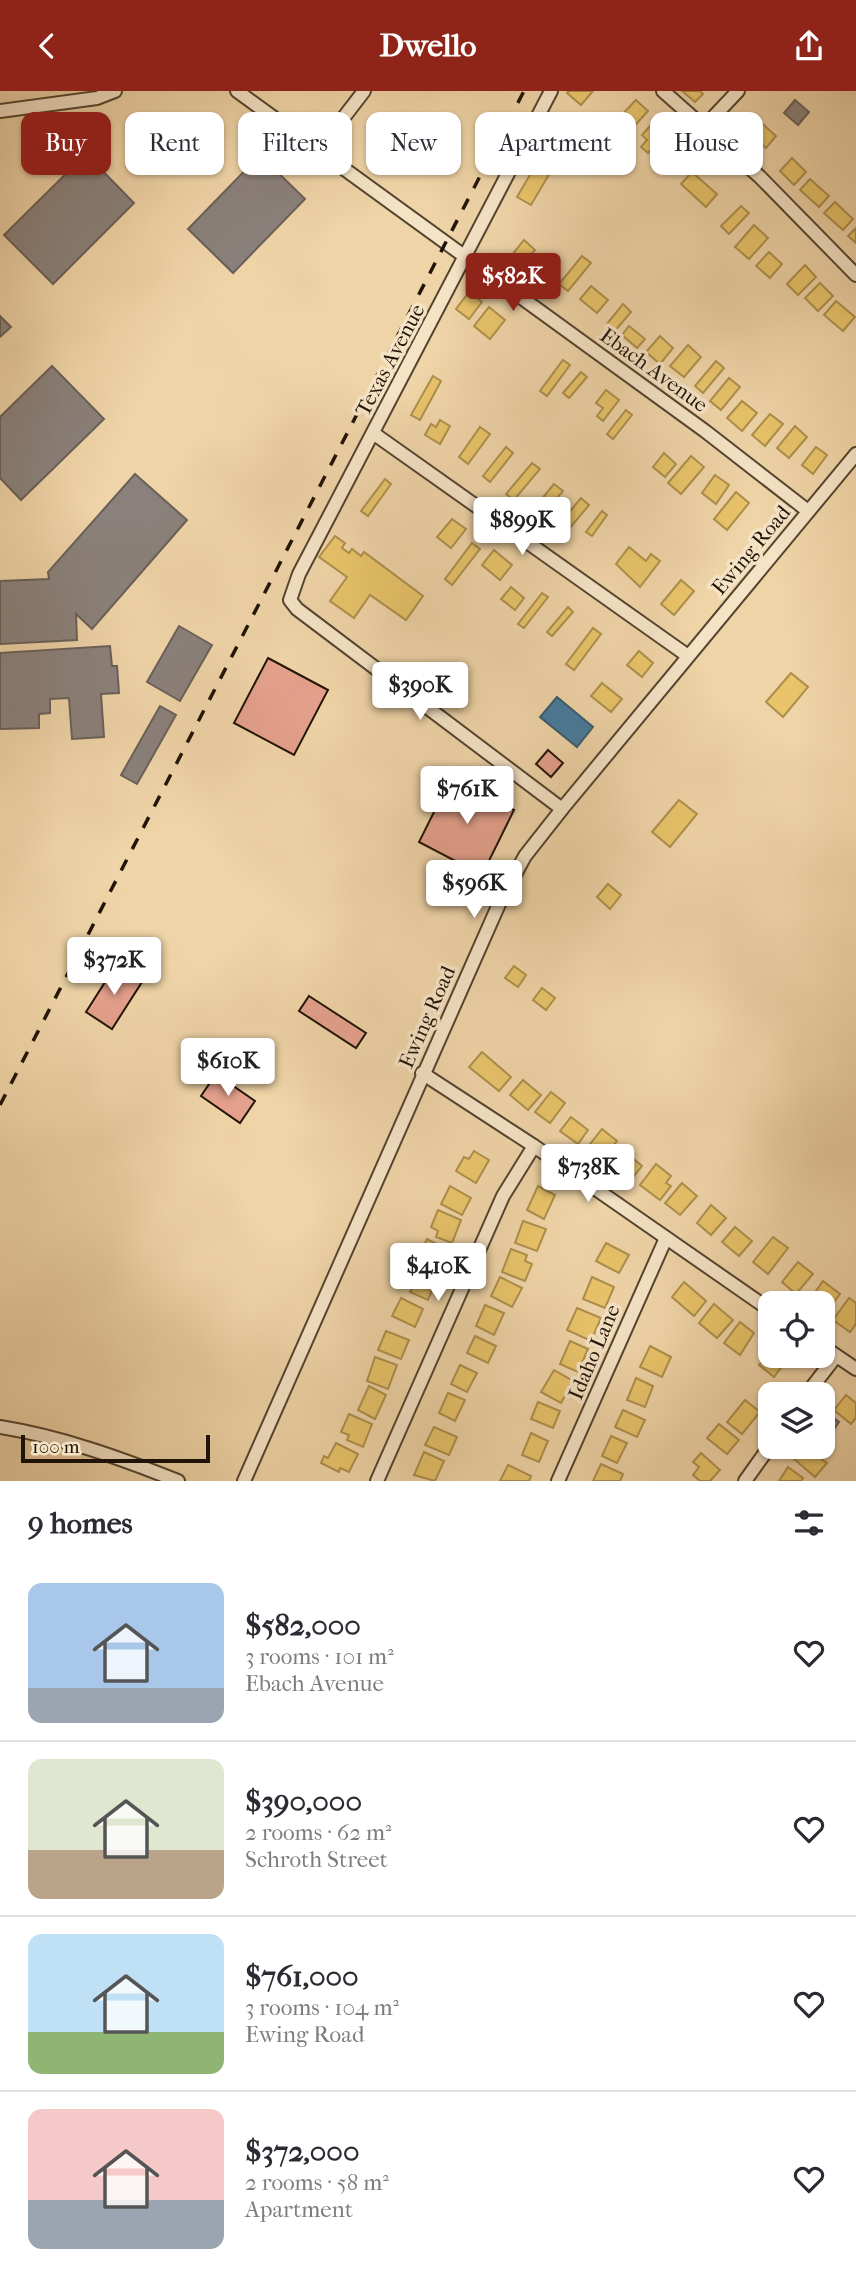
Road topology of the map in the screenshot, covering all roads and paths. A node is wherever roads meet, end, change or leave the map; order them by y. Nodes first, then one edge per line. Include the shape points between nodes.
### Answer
1 (115, 91) edge
2 (237, 91) edge
3 (364, 91) edge
4 (551, 91) edge
5 (663, 91) edge
6 (738, 91) edge
7 (0, 111) edge
8 (265, 112) edge
9 (348, 112) edge
10 (687, 112) edge
11 (718, 112) edge
12 (350, 175) edge
13 (758, 175) edge
14 (464, 259) junction
15 (856, 275) edge
16 (373, 433) junction
17 (856, 454) edge
18 (808, 511) junction
19 (688, 656) junction
20 (562, 809) junction
21 (422, 1073) junction
22 (534, 1146) junction
23 (666, 1238) junction
24 (758, 1302) edge
25 (836, 1356) joint
26 (856, 1369) edge
27 (816, 1382) edge
28 (0, 1427) edge
29 (761, 1459) edge
30 (178, 1481) edge
31 (244, 1481) edge
32 (377, 1481) edge
33 (558, 1481) edge
34 (745, 1481) edge

1 - 7 street via 85,100
2 - 8 street, Ebach Avenue
3 - 9 street
4 - 14 street, Texas Avenue
5 - 10 street
6 - 11 street
12 - 14 street, Ebach Avenue
13 - 15 street
14 - 16 street, Texas Avenue
14 - 18 street, Ebach Avenue via 694,423
16 - 19 street
16 - 20 street, Texas Avenue via 299,574 290,600
17 - 18 street, Ewing Road
18 - 19 street, Ewing Road
19 - 20 street, Ewing Road
20 - 21 street, Ewing Road via 516,870
21 - 22 street
21 - 31 street, Ewing Road
22 - 23 street
22 - 32 street via 503,1196
23 - 24 street
23 - 33 street, Idaho Lane
25 - 26 street
25 - 27 street
28 - 30 street via 78,1444
29 - 34 street

